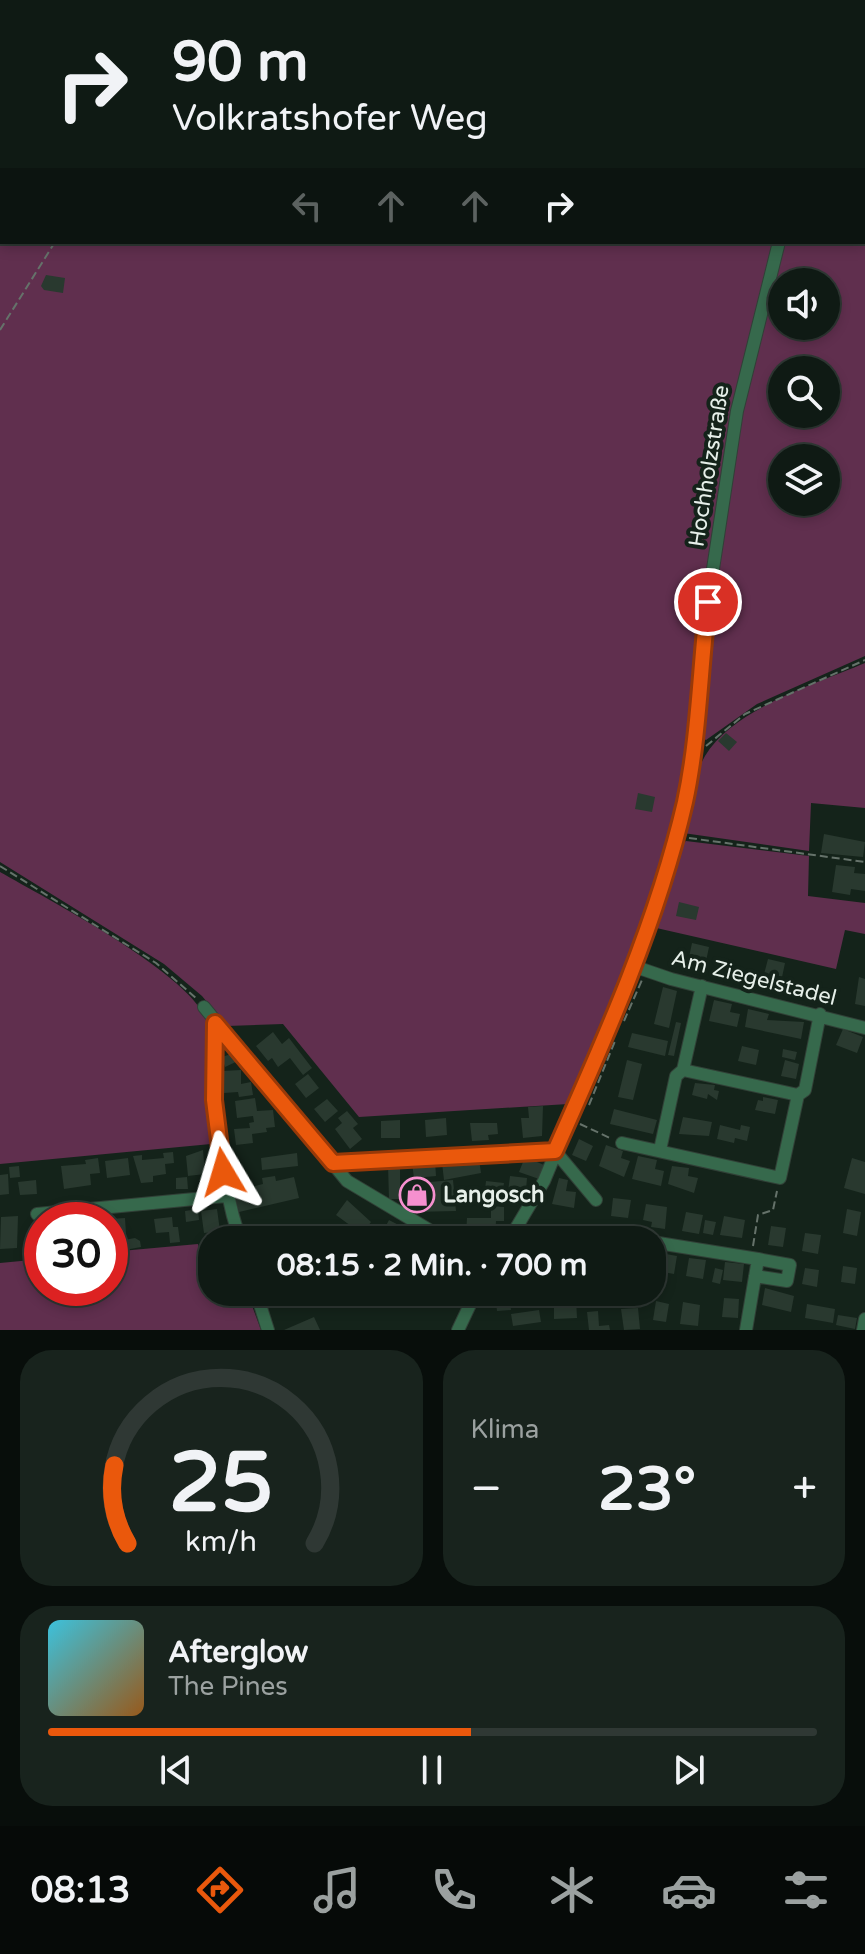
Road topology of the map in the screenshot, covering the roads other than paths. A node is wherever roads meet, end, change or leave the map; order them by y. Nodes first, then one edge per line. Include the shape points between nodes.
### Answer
1 (779, 244) edge
2 (639, 968) junction
3 (702, 986) junction
4 (204, 1007) road end
5 (820, 1014) junction
6 (215, 1023) junction
7 (865, 1028) edge
8 (683, 1070) junction
9 (798, 1095) junction
10 (622, 1143) road end
11 (660, 1150) junction
12 (555, 1151) junction
13 (333, 1163) junction
14 (226, 1196) junction
15 (596, 1200) dead end
16 (128, 1205) edge
17 (236, 1226) edge
18 (421, 1226) edge
19 (517, 1226) edge
20 (666, 1244) edge
21 (754, 1258) junction
22 (755, 1276) junction
23 (260, 1306) edge
24 (469, 1306) edge
25 (865, 1319) edge
26 (268, 1330) edge
27 (458, 1330) edge
28 (746, 1330) edge
29 (863, 1330) edge

1 - 2 street, Hochholzstraße via 735,424 708,602 693,757
2 - 3 street, Am Ziegelstadel
2 - 12 street, Hochholzstraße
3 - 5 street, Am Ziegelstadel
3 - 8 street
4 - 6 street
5 - 7 street, Am Ziegelstadel
5 - 9 street via 805,1090
6 - 13 street
6 - 14 street via 214,1100
8 - 9 street
8 - 11 street via 676,1076
9 - 11 street via 780,1178
10 - 11 street
12 - 13 street
12 - 15 street
12 - 19 street, Hochholzstraße
13 - 18 street via 347,1181
14 - 16 street
14 - 17 street
20 - 21 street
21 - 22 street
21 - 22 street via 790,1265 787,1281
22 - 28 street
23 - 26 street
24 - 27 street
25 - 29 street

